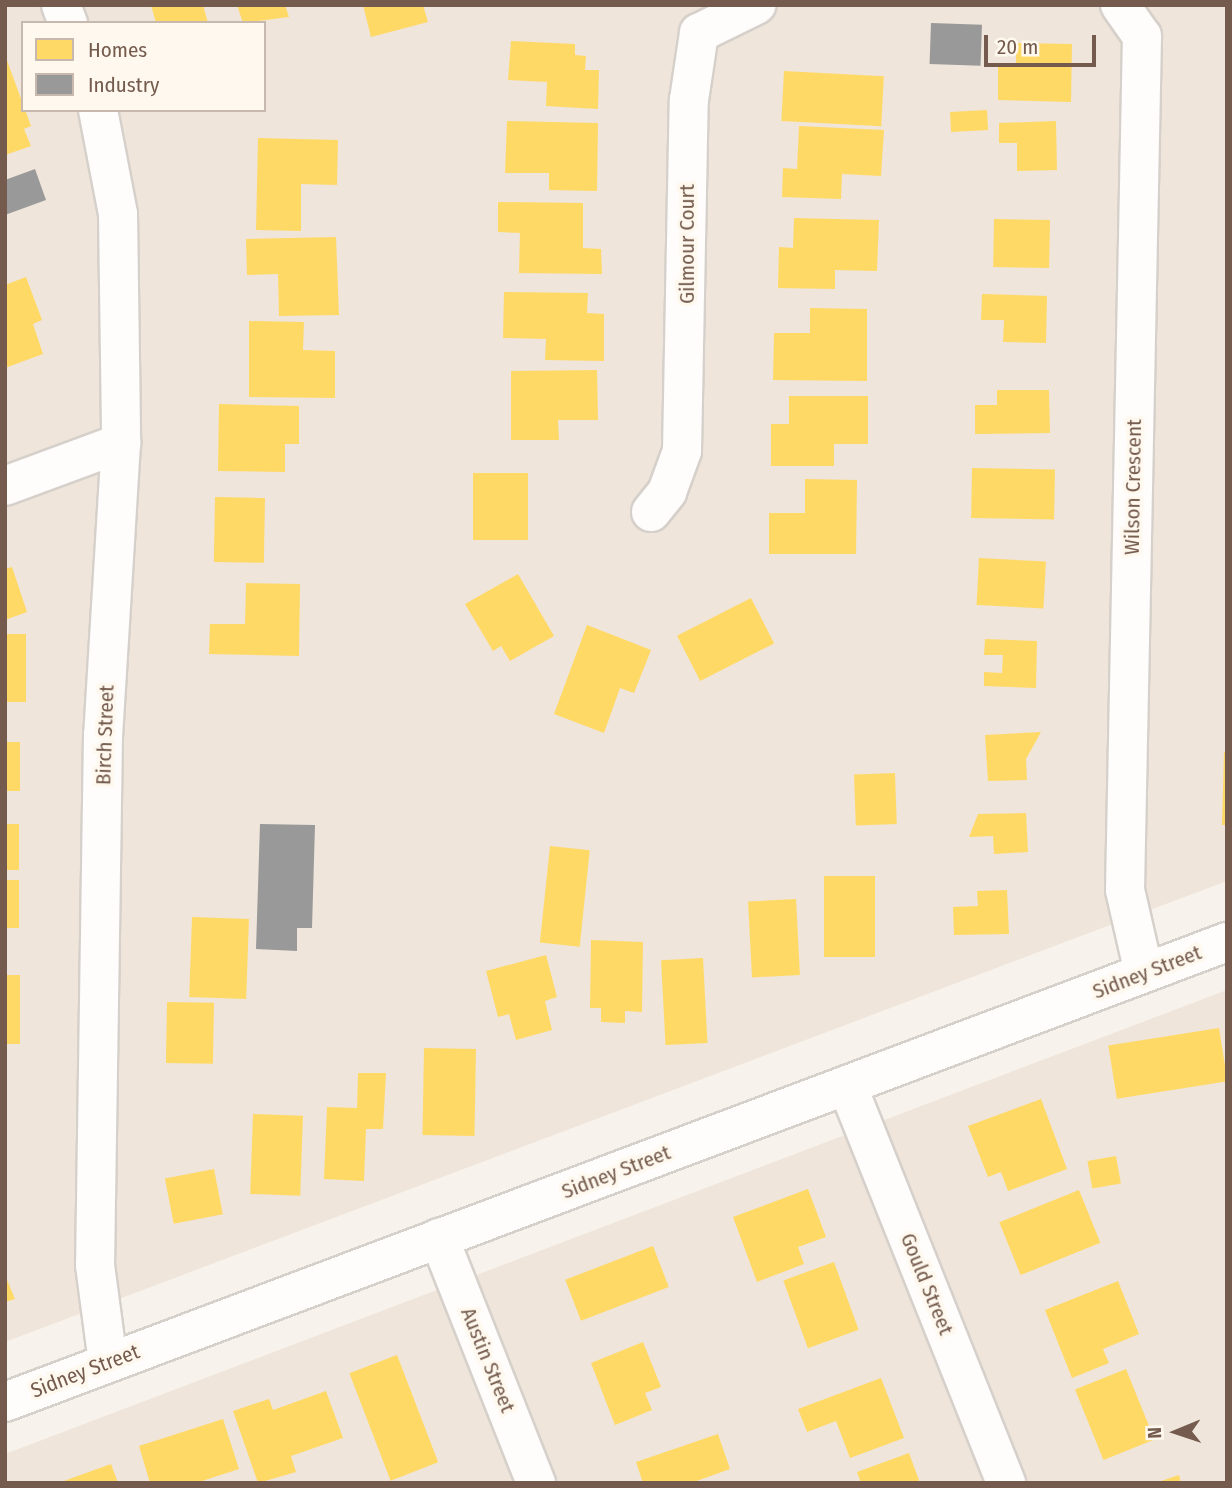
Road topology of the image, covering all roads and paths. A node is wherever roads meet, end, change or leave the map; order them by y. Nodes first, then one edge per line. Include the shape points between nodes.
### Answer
1 (756, 5) edge
2 (1120, 5) edge
3 (98, 112) edge
4 (121, 443) junction
5 (5, 485) edge
6 (651, 512) dead end
7 (1227, 942) edge
8 (1144, 973) junction
9 (847, 1085) junction
10 (439, 1238) junction
11 (108, 1362) junction
12 (5, 1402) edge
13 (536, 1483) edge
14 (1006, 1483) edge

1 - 6 street, Gilmour Court via 699,33 689,100 682,451 667,492
2 - 8 street, Wilson Crescent via 1142,36 1125,890
3 - 4 street, Birch Street via 118,214
4 - 5 street
4 - 11 street, Birch Street via 103,735 95,1265
7 - 8 street, Sidney Street
8 - 9 street, Sidney Street
9 - 10 street, Sidney Street
9 - 14 street, Gould Street
10 - 11 street, Sidney Street
10 - 13 street, Austin Street
11 - 12 street, Sidney Street

